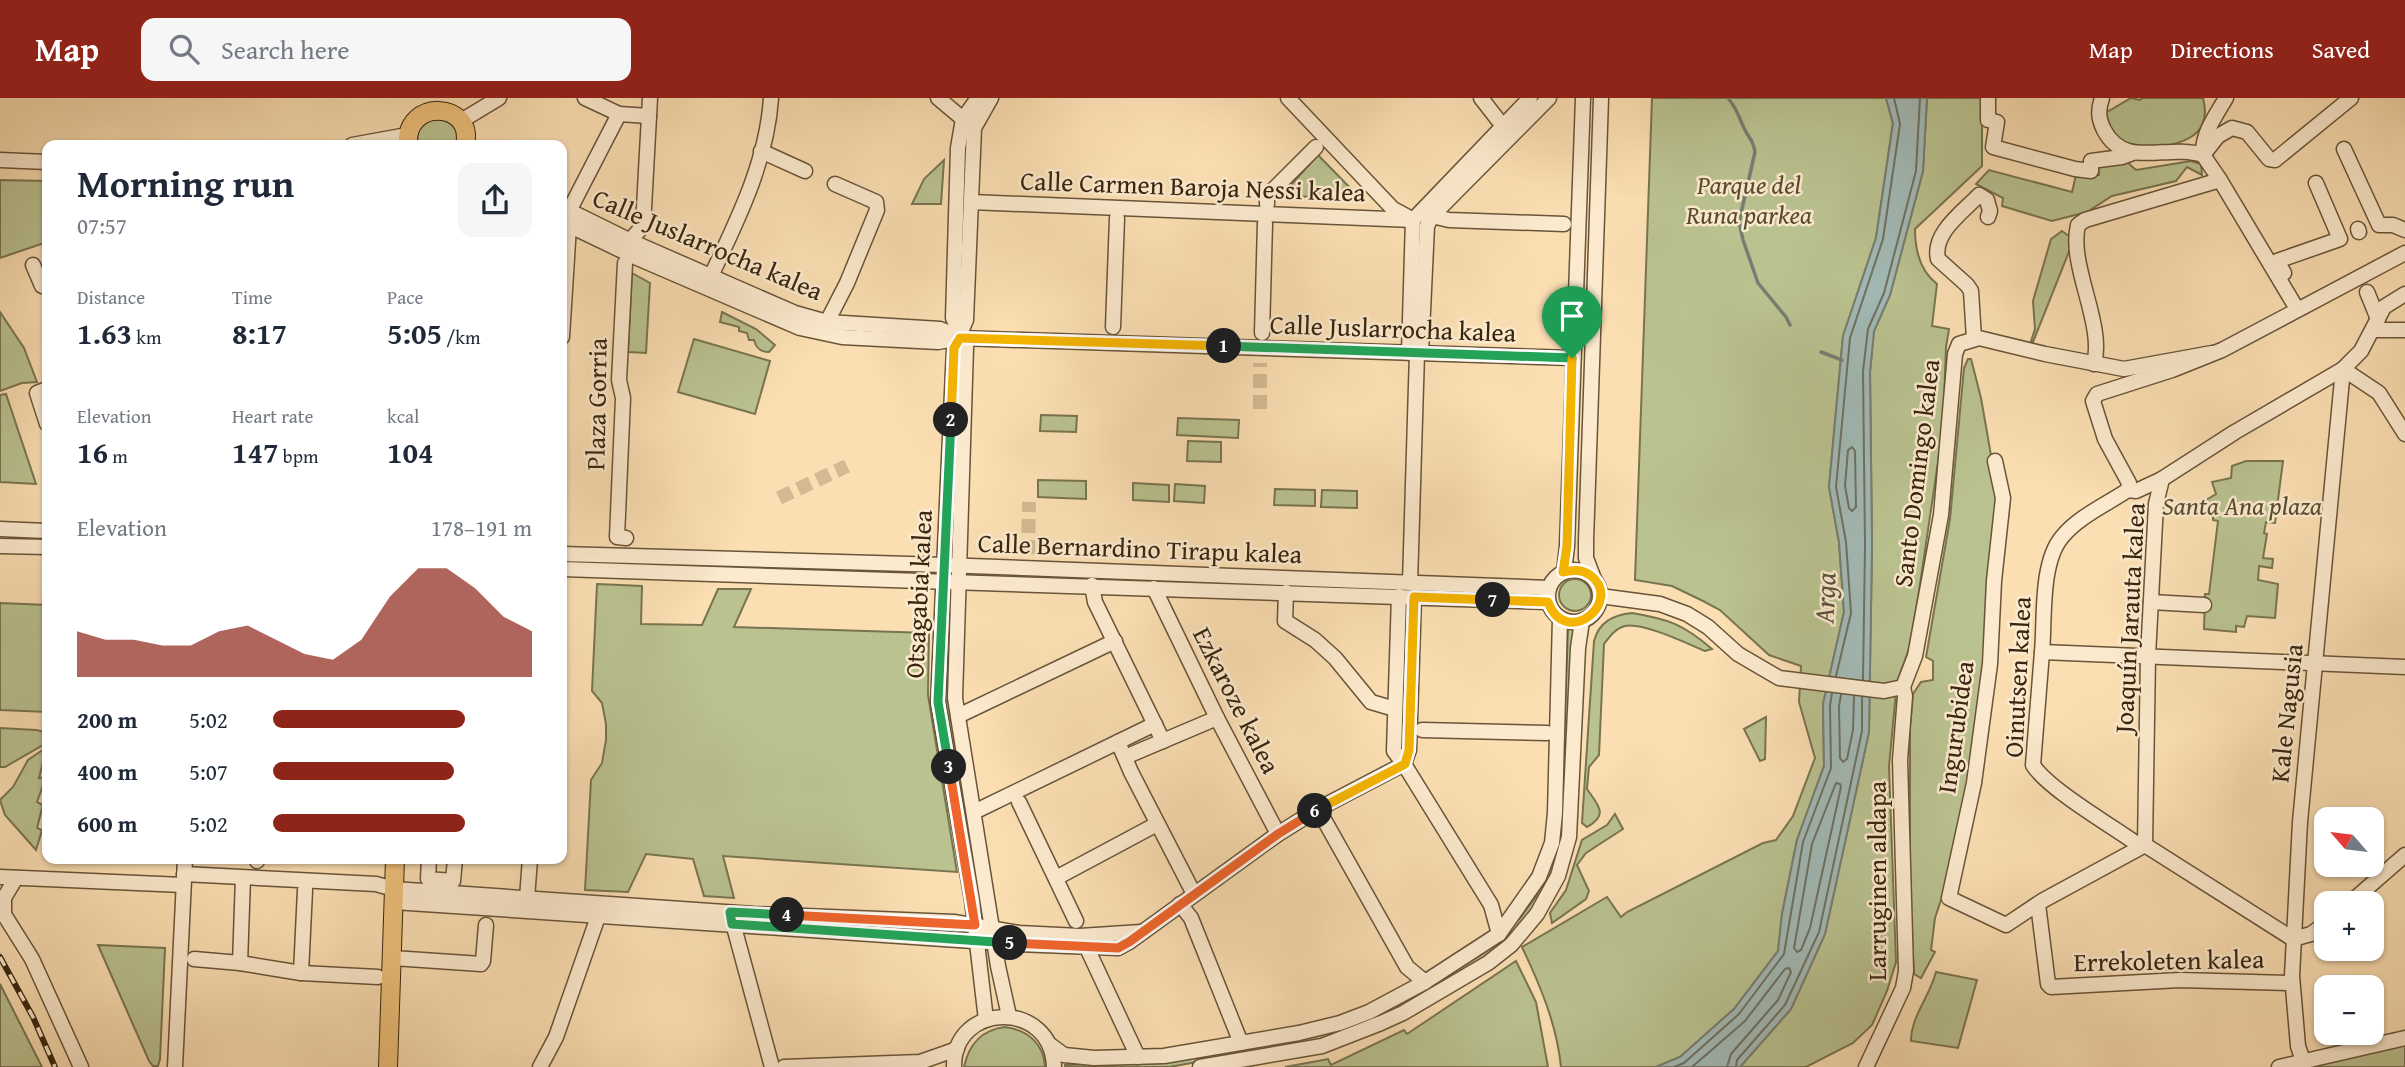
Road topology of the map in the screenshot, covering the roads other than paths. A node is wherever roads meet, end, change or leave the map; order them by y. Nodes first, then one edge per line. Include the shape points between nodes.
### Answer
1 (499, 98) edge
2 (585, 98) edge
3 (650, 98) edge
4 (771, 98) edge
5 (938, 98) edge
6 (978, 98) edge
7 (991, 98) edge
8 (1288, 98) edge
9 (1481, 98) edge
10 (1530, 98) edge
11 (1549, 98) edge
12 (1583, 98) edge
13 (1601, 98) edge
14 (1988, 98) edge
15 (2102, 98) edge
16 (2351, 98) edge
17 (2223, 100) edge
18 (429, 104) edge
19 (619, 114) junction
20 (649, 116) junction
21 (461, 121) junction
22 (969, 124) junction
23 (1502, 125) junction
24 (408, 140) edge
25 (465, 140) edge
26 (1316, 147) dead end
27 (2344, 149) dead end
28 (761, 151) junction
29 (2133, 153) junction
30 (2203, 155) junction
31 (0, 160) edge
32 (42, 162) edge
33 (805, 171) dead end
34 (2220, 180) junction
35 (2316, 183) dead end
36 (835, 184) dead end
37 (971, 202) junction
38 (1267, 204) dead end
39 (567, 212) edge
40 (1432, 216) junction
41 (567, 217) edge
42 (567, 217) edge
43 (1988, 217) dead end
44 (1116, 218) dead end
45 (1413, 220) junction
46 (1265, 223) dead end
47 (1564, 224) dead end
48 (2405, 230) edge
49 (634, 236) dead end
50 (2402, 255) edge
51 (625, 264) dead end
52 (33, 265) dead end
53 (711, 276) junction
54 (2363, 284) junction
55 (42, 286) edge
56 (2405, 294) edge
57 (2293, 303) junction
58 (827, 322) junction
59 (2375, 325) junction
60 (1113, 327) dead end
61 (2405, 330) edge
62 (1262, 332) dead end
63 (960, 338) junction
64 (1974, 339) junction
65 (1416, 353) junction
66 (2212, 353) junction
67 (1572, 358) junction
68 (2094, 365) junction
69 (2343, 369) junction
70 (2405, 434) edge
71 (1995, 461) dead end
72 (2162, 479) junction
73 (2128, 491) junction
74 (0, 529) edge
75 (42, 531) edge
76 (626, 538) dead end
77 (0, 546) edge
78 (42, 547) edge
79 (567, 554) edge
80 (567, 569) edge
81 (954, 571) junction
82 (1563, 572) junction
83 (1594, 579) junction
84 (943, 582) junction
85 (1092, 585) junction
86 (1154, 587) junction
87 (1286, 592) junction
88 (1407, 592) junction
89 (1549, 595) junction
90 (1600, 596) junction
91 (2151, 602) junction
92 (2204, 605) dead end
93 (1560, 618) junction
94 (1582, 621) junction
95 (1115, 640) junction
96 (2042, 652) junction
97 (2148, 656) junction
98 (2315, 662) junction
99 (2405, 667) edge
100 (1894, 689) junction
101 (1395, 709) junction
102 (958, 716) junction
103 (1217, 718) junction
104 (1155, 724) junction
105 (1422, 730) dead end
106 (1547, 733) dead end
107 (1163, 741) junction
108 (1118, 742) junction
109 (1125, 758) junction
110 (1405, 764) junction
111 (1019, 802) dead end
112 (1318, 809) junction
113 (974, 812) junction
114 (1157, 824) junction
115 (1278, 834) junction
116 (2146, 845) junction
117 (2405, 855) edge
118 (395, 864) edge
119 (429, 864) edge
120 (455, 864) edge
121 (530, 864) edge
122 (184, 873) edge
123 (0, 877) edge
124 (243, 877) junction
125 (16, 878) junction
126 (1056, 878) junction
127 (305, 890) dead end
128 (2364, 891) edge
129 (1194, 894) junction
130 (394, 896) junction
131 (527, 898) junction
132 (1180, 904) junction
133 (2038, 904) junction
134 (601, 910) junction
135 (2, 911) edge
136 (731, 918) junction
137 (1076, 921) dead end
138 (486, 925) dead end
139 (975, 925) junction
140 (1141, 932) junction
141 (2314, 932) edge
142 (1499, 934) junction
143 (994, 936) junction
144 (2293, 939) junction
145 (977, 941) junction
146 (1087, 948) junction
147 (393, 958) junction
148 (194, 960) dead end
149 (240, 963) junction
150 (301, 973) junction
151 (378, 977) dead end
152 (1425, 982) junction
153 (2292, 983) junction
154 (1009, 1016) junction
155 (986, 1020) junction
156 (556, 1037) junction
157 (2405, 1038) edge
158 (1241, 1043) junction
159 (1049, 1044) junction
160 (957, 1049) junction
161 (1138, 1057) junction
162 (2308, 1063) edge
163 (925, 1064) edge
164 (81, 1067) edge
165 (175, 1067) edge
166 (388, 1067) edge
167 (540, 1067) edge
168 (553, 1067) edge
169 (772, 1067) edge
170 (784, 1067) edge
171 (954, 1067) edge
172 (1054, 1067) edge
173 (1200, 1067) edge
174 (1866, 1067) edge
175 (2279, 1067) edge

1 - 21 street
2 - 19 street
3 - 20 street
4 - 28 street
5 - 22 street
6 - 22 street
7 - 22 street
8 - 45 street via 1393,209
9 - 23 street
10 - 23 street
11 - 40 street
12 - 67 street
13 - 83 street via 1586,541 1586,558
14 - 29 street via 1988,120 1997,122 1993,147 2091,171 2091,161
15 - 29 street via 2099,120 2108,137
16 - 30 street via 2275,160 2269,159 2247,132 2232,128
17 - 30 street
18 - 21 main road
18 - 24 main road via 411,125
19 - 20 street
19 - 39 street
20 - 49 street via 643,226
21 - 25 main road
22 - 37 street, Otsagabia kalea
22 - 63 street, Otsagabia kalea via 958,148 953,313
23 - 45 street
26 - 38 street, Calle Carmen Baroja Nessi kalea via 1267,196
27 - 48 street via 2379,225
28 - 33 street
28 - 53 street via 757,173
29 - 30 street via 2189,150
30 - 34 street
31 - 32 street
34 - 57 street
34 - 68 street via 2078,225 2081,268 2098,351
35 - 57 street via 2340,239 2277,261 2297,295
36 - 58 street via 876,202 877,210
37 - 45 street, Calle Carmen Baroja Nessi kalea
37 - 63 street, Otsagabia kalea via 966,320
40 - 47 street
40 - 65 street via 1427,226
41 - 53 street, Calle Juslarrocha kalea
42 - 63 street, Calle Juslarrocha kalea via 800,327 842,337 938,342
43 - 64 street via 1987,200 1979,195 1942,233 1937,248 1938,259 1971,291
44 - 60 street, Calle Carmen Baroja Nessi kalea
45 - 65 street
46 - 62 street, Calle Carmen Baroja Nessi kalea
50 - 54 street, Santo Domingo kalea
51 - 76 street, Plaza Gorria via 617,537
52 - 55 street
53 - 58 street, Calle Juslarrocha kalea
54 - 57 street, Santo Domingo kalea
54 - 59 street
56 - 59 street, Joaquín Jarauta kalea via 2390,302
57 - 66 street, Santo Domingo kalea
58 - 63 street, Calle Juslarrocha kalea via 940,329
59 - 61 street
59 - 69 street, Joaquín Jarauta kalea via 2361,351
63 - 65 street, Calle Juslarrocha kalea
63 - 81 street, Otsagabia kalea via 954,348
64 - 68 street, Santo Domingo kalea
64 - 100 street, Santo Domingo kalea via 1959,344 1955,354 1941,516 1915,656
65 - 67 street, Calle Juslarrocha kalea
65 - 88 street
66 - 68 street, Santo Domingo kalea via 2124,369
66 - 73 street, Santo Domingo kalea via 2097,394 2092,401 2105,439 2129,483
67 - 82 street
69 - 70 street via 2379,394
69 - 72 street, Joaquín Jarauta kalea
69 - 98 street, Kale Nagusia
71 - 133 street, Ingurubidea via 2003,498 1990,664 1974,783 1949,898 2006,925
72 - 73 street, Oinutsen kalea
72 - 91 street, Joaquín Jarauta kalea via 2156,504
73 - 96 street, Oinutsen kalea via 2087,516 2059,541 2051,557 2046,589
74 - 75 street
77 - 78 street
79 - 81 street, Calle Bernardino Tirapu kalea
80 - 84 street, Calle Bernardino Tirapu kalea
81 - 84 street, Calle Bernardino Tirapu kalea
81 - 85 street, Calle Bernardino Tirapu kalea
81 - 88 street, Calle Bernardino Tirapu kalea via 1028,561
81 - 102 street, Otsagabia kalea
82 - 83 street via 1580,570
82 - 89 street via 1552,582
83 - 90 street
84 - 139 street, Otsagabia kalea via 938,702
85 - 86 street, Calle Bernardino Tirapu kalea
85 - 95 street via 1095,602
86 - 87 street, Calle Bernardino Tirapu kalea
86 - 103 street, Ezkaroze kalea
87 - 88 street, Calle Bernardino Tirapu kalea
87 - 101 street via 1285,621 1335,658 1371,702
88 - 89 street, Calle Bernardino Tirapu kalea
88 - 101 street
88 - 110 street via 1409,750
89 - 93 street
90 - 94 street via 1595,611
90 - 100 street via 1660,604 1687,614 1738,654 1780,678
91 - 92 street
91 - 97 street, Joaquín Jarauta kalea
93 - 94 street
93 - 142 street via 1552,843 1539,877
94 - 173 street via 1569,837 1558,876 1513,948 1403,1013 1322,1046
95 - 102 street
95 - 104 street
96 - 97 street
96 - 116 street, Oinutsen kalea via 2033,765 2134,842
97 - 98 street
97 - 116 street, Joaquín Jarauta kalea
98 - 99 street
98 - 144 street, Kale Nagusia
100 - 174 street, Larruginen aldapa via 1905,696 1900,760 1906,971 1903,988
101 - 110 street via 1394,751
102 - 113 street, Otsagabia kalea
103 - 107 street
103 - 115 street, Ezkaroze kalea
104 - 107 street
104 - 108 street
105 - 106 street
107 - 109 street
108 - 109 street
108 - 113 street
109 - 114 street
110 - 112 street
110 - 142 street via 1491,905
111 - 126 street
112 - 115 street
112 - 152 street via 1407,967
113 - 143 street, Otsagabia kalea
114 - 126 street
114 - 129 street
115 - 129 street
116 - 133 street
116 - 144 street
117 - 128 street
118 - 130 main road
119 - 120 street via 428,878 453,881
121 - 131 street
122 - 124 street
122 - 125 street
122 - 165 street
123 - 125 street
124 - 130 street via 376,884
124 - 149 street
125 - 135 street
126 - 137 street
127 - 150 street
129 - 132 street
130 - 131 street
130 - 134 street
130 - 147 main road
131 - 134 street
132 - 140 street
132 - 158 street via 1191,918
133 - 153 street, Errekoleten kalea via 2048,984 2054,988 2180,980
134 - 136 street
134 - 156 street
135 - 164 street via 32,959
136 - 139 street
136 - 145 street
136 - 169 street
138 - 147 street via 481,964
139 - 143 street
139 - 145 street, Otsagabia kalea
140 - 143 street
140 - 146 street via 1118,948
141 - 144 street
142 - 152 street
143 - 145 street
143 - 146 street
143 - 154 street, Otsagabia kalea
144 - 153 street, Kale Nagusia
145 - 155 street, Otsagabia kalea
146 - 161 street
147 - 166 main road
148 - 149 street
149 - 150 street
150 - 151 street
152 - 158 street via 1340,1023
153 - 162 street, Kale Nagusia via 2298,1046
154 - 155 street
154 - 159 street via 1040,1030
155 - 160 street via 964,1036
156 - 167 street
156 - 168 street
157 - 162 street
158 - 161 street
159 - 161 street via 1064,1055
159 - 172 street
160 - 163 street
160 - 171 street
162 - 175 street
163 - 170 street

